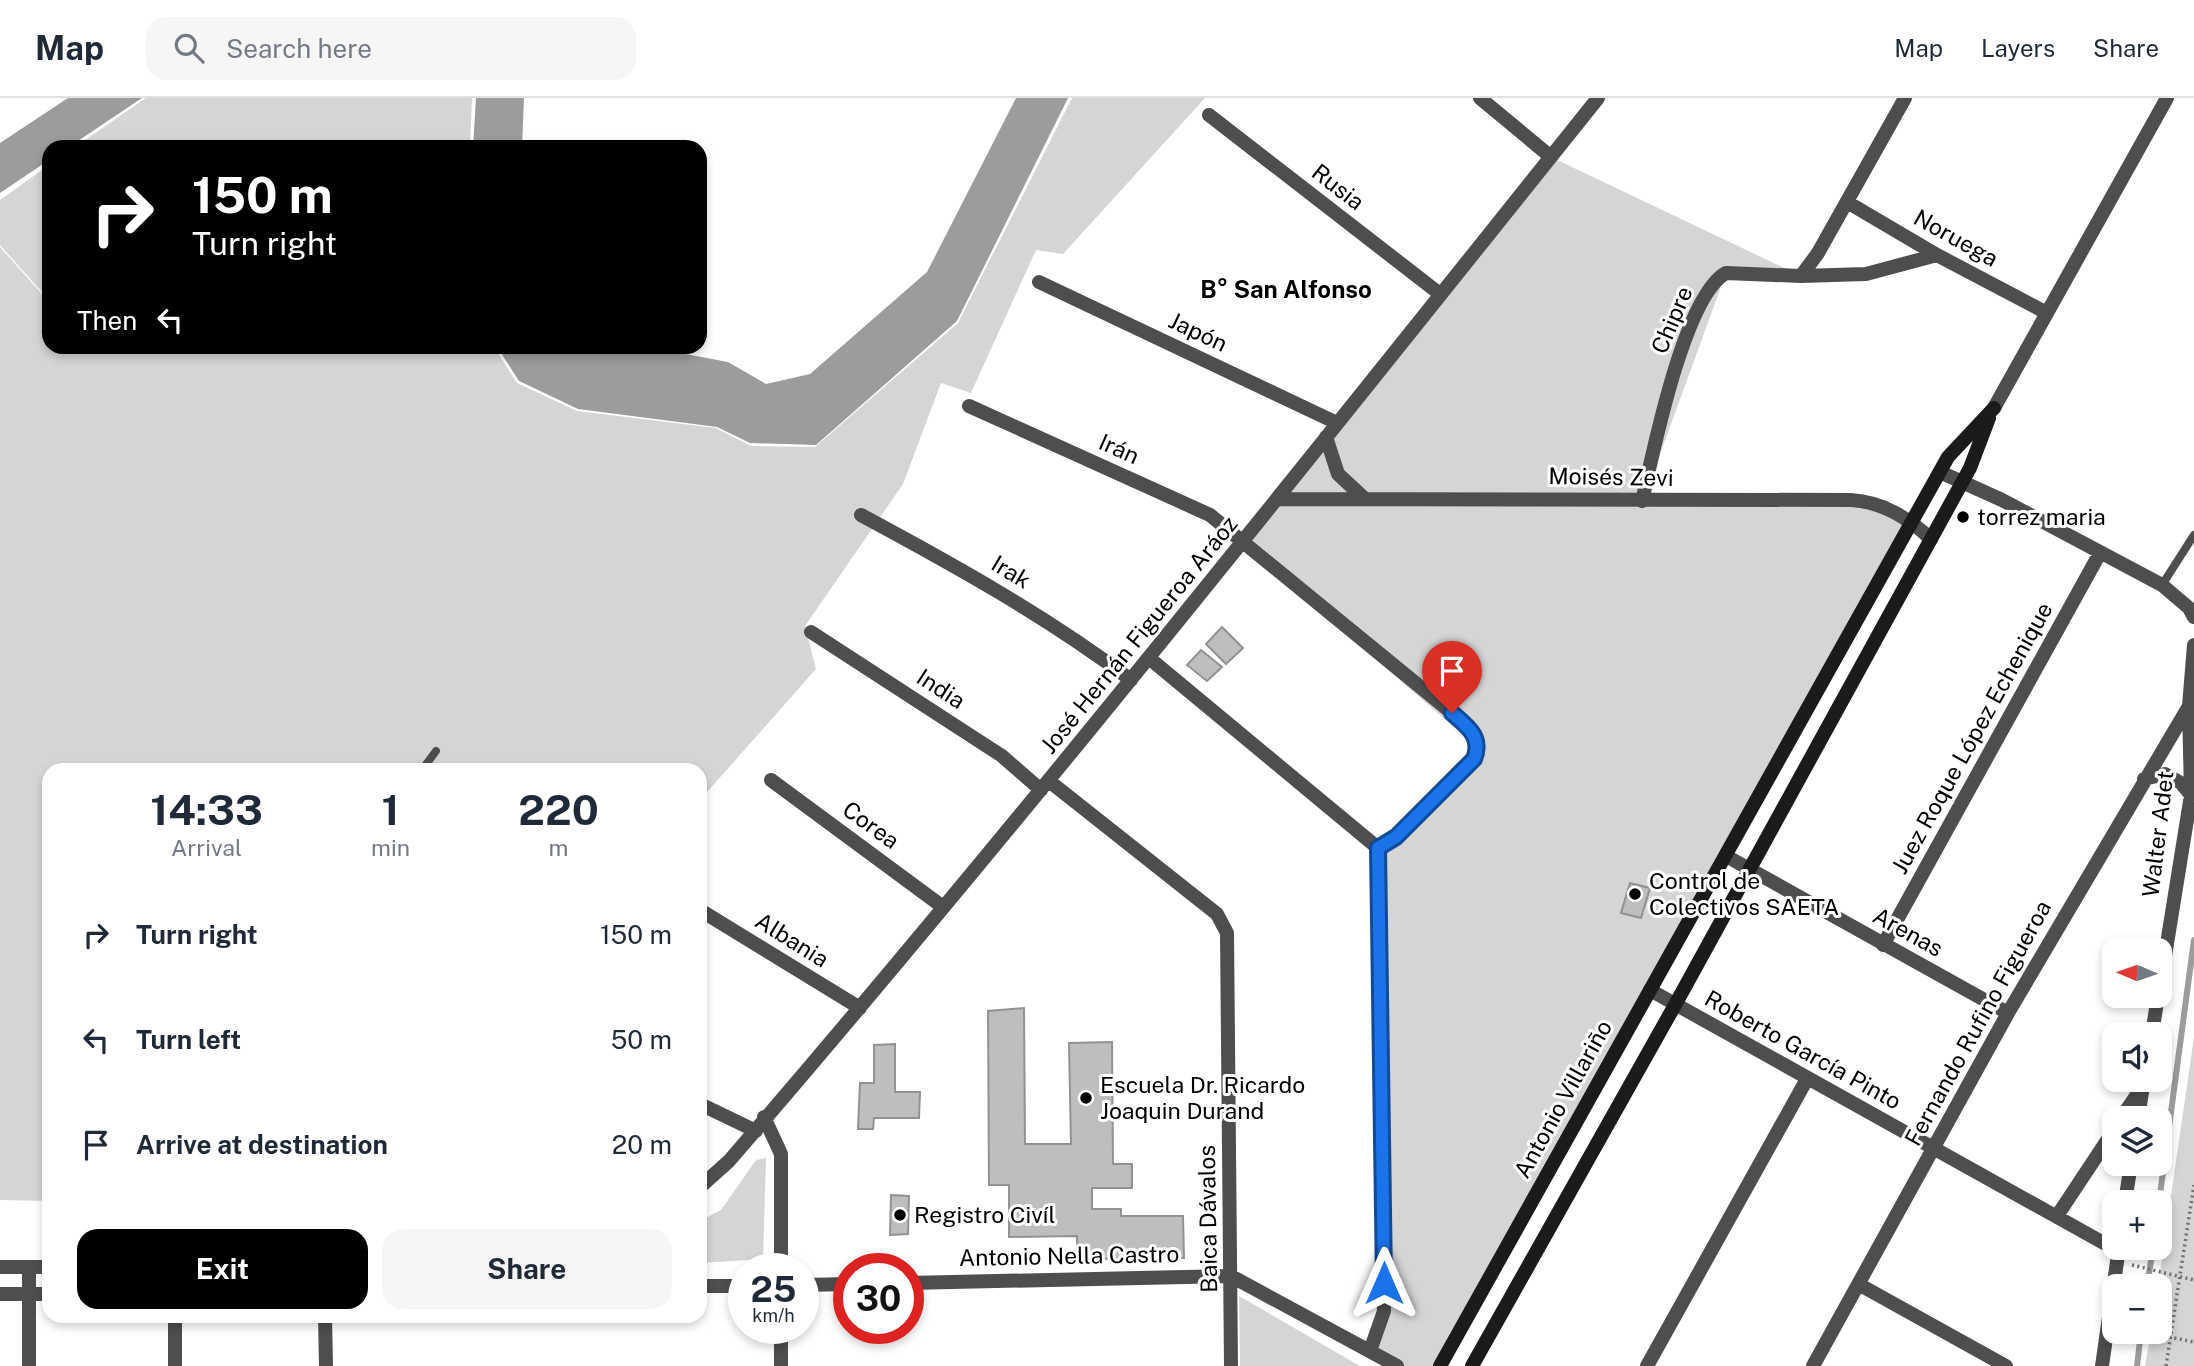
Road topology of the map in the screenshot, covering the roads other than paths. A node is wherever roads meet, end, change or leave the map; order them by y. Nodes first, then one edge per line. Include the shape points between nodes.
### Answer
1 (1480, 98) edge
2 (1598, 98) edge
3 (1905, 98) edge
4 (2167, 98) edge
5 (1209, 115) dead end
6 (1551, 158) junction
7 (1847, 202) junction
8 (1937, 256) junction
9 (1801, 276) junction
10 (1040, 282) dead end
11 (1440, 294) junction
12 (2045, 312) junction
13 (969, 406) dead end
14 (1994, 408) junction
15 (1337, 423) junction
16 (1326, 437) junction
17 (1940, 472) junction
18 (1963, 480) junction
19 (1279, 499) junction
20 (1365, 499) junction
21 (1642, 501) junction
22 (861, 515) dead end
23 (1912, 522) junction
24 (2194, 535) edge
25 (1931, 539) junction
26 (1243, 544) junction
27 (2100, 553) junction
28 (2162, 585) junction
29 (2194, 617) edge
30 (811, 632) dead end
31 (2194, 645) edge
32 (1149, 657) junction
33 (1131, 680) junction
34 (2189, 706) junction
35 (436, 751) dead end
36 (427, 763) edge
37 (2144, 779) junction
38 (771, 780) dead end
39 (1045, 786) junction
40 (2191, 795) junction
41 (1378, 848) junction
42 (1726, 856) junction
43 (1749, 870) junction
44 (943, 907) junction
45 (707, 914) edge
46 (2168, 938) edge
47 (1883, 945) junction
48 (1227, 947) joint
49 (1650, 990) junction
50 (1675, 1005) junction
51 (860, 1008) junction
52 (2008, 1013) junction
53 (1807, 1079) junction
54 (707, 1107) edge
55 (764, 1117) junction
56 (756, 1131) junction
57 (2102, 1148) edge
58 (1933, 1150) junction
59 (707, 1181) edge
60 (2057, 1216) junction
61 (2102, 1240) edge
62 (781, 1253) edge
63 (2116, 1260) edge
64 (42, 1266) edge
65 (0, 1267) edge
66 (29, 1267) junction
67 (1231, 1276) junction
68 (924, 1283) edge
69 (1860, 1284) junction
70 (707, 1286) edge
71 (728, 1286) edge
72 (0, 1294) edge
73 (29, 1294) junction
74 (42, 1294) edge
75 (175, 1323) edge
76 (325, 1323) edge
77 (781, 1344) edge
78 (1370, 1351) junction
79 (1983, 1360) edge
80 (29, 1366) edge
81 (175, 1366) edge
82 (326, 1366) edge
83 (781, 1366) edge
84 (1231, 1366) edge
85 (1398, 1366) edge
86 (1440, 1366) edge
87 (1472, 1366) edge
88 (1647, 1366) edge
89 (1813, 1366) edge
90 (2006, 1366) edge
91 (2102, 1366) edge

1 - 6 street
2 - 6 street, José Hernán Figueroa Aráoz
3 - 7 street
4 - 12 street
5 - 11 street, Rusia
6 - 11 street, José Hernán Figueroa Aráoz
7 - 8 street, Noruega
7 - 9 street
8 - 9 street, Chipre via 1866,274
8 - 12 street, Noruega
9 - 21 street, Chipre via 1726,272 1711,286 1676,369
10 - 15 street, Japón
11 - 15 street, José Hernán Figueroa Aráoz
12 - 14 street
13 - 26 street, Irán via 1210,515
14 - 17 street, Antonio Villariño via 1948,457
14 - 18 street
15 - 16 street, José Hernán Figueroa Aráoz
16 - 19 street, José Hernán Figueroa Aráoz
16 - 20 street via 1338,474
17 - 18 street
17 - 23 street, Antonio Villariño
18 - 25 street
18 - 27 street
19 - 20 street, Moisés Zevi
19 - 26 street, José Hernán Figueroa Aráoz
20 - 21 street, Moisés Zevi via 1598,497
21 - 23 street, Moisés Zevi via 1859,500
22 - 33 street, Irak via 997,589
23 - 25 street, Moisés Zevi
23 - 42 street, Antonio Villariño
24 - 28 lane
25 - 43 street
26 - 32 street, José Hernán Figueroa Aráoz
26 - 41 street, Irán via 1475,736 1478,748 1474,759 1396,837
27 - 28 street
27 - 47 street, Juez Roque López Echenique
28 - 29 street
30 - 39 street, India
31 - 34 street, Walter Adet
32 - 33 street, José Hernán Figueroa Aráoz
32 - 41 street
33 - 39 street, José Hernán Figueroa Aráoz
34 - 37 street, Fernando Rufino Figueroa
34 - 40 street, Walter Adet
35 - 36 lane
37 - 40 street via 2165,774 2182,783
37 - 52 street, Fernando Rufino Figueroa
38 - 44 street, Corea
39 - 44 street, José Hernán Figueroa Aráoz
39 - 48 street, India via 1217,914 1224,924
40 - 46 street, Walter Adet
41 - 78 street via 1384,1311
42 - 43 street, Arenas
42 - 49 street, Antonio Villariño
43 - 47 street, Arenas
43 - 50 street
44 - 51 street, José Hernán Figueroa Aráoz
45 - 51 street, Albania
47 - 52 street, Arenas
48 - 67 street, Baica Dávalos
49 - 50 street, Roberto García Pinto
49 - 86 street, Antonio Villariño
50 - 53 street, Roberto García Pinto
50 - 87 street
51 - 55 street, José Hernán Figueroa Aráoz
52 - 58 street, Fernando Rufino Figueroa
53 - 58 street, Roberto García Pinto
53 - 88 street
54 - 56 street
55 - 56 street, José Hernán Figueroa Aráoz
55 - 62 street via 781,1153
56 - 59 street, José Hernán Figueroa Aráoz
57 - 60 street
58 - 60 street, Roberto García Pinto
58 - 69 street, Fernando Rufino Figueroa
60 - 61 street, Roberto García Pinto
63 - 91 street
64 - 66 street
65 - 66 street
66 - 73 street
67 - 68 street, Antonio Nella Castro
67 - 78 street
67 - 84 street, Baica Dávalos
69 - 79 street
69 - 89 street, Fernando Rufino Figueroa
70 - 71 street
72 - 73 street
73 - 74 street
73 - 80 street
75 - 81 street
76 - 82 street
77 - 83 street
78 - 85 street
79 - 90 street

